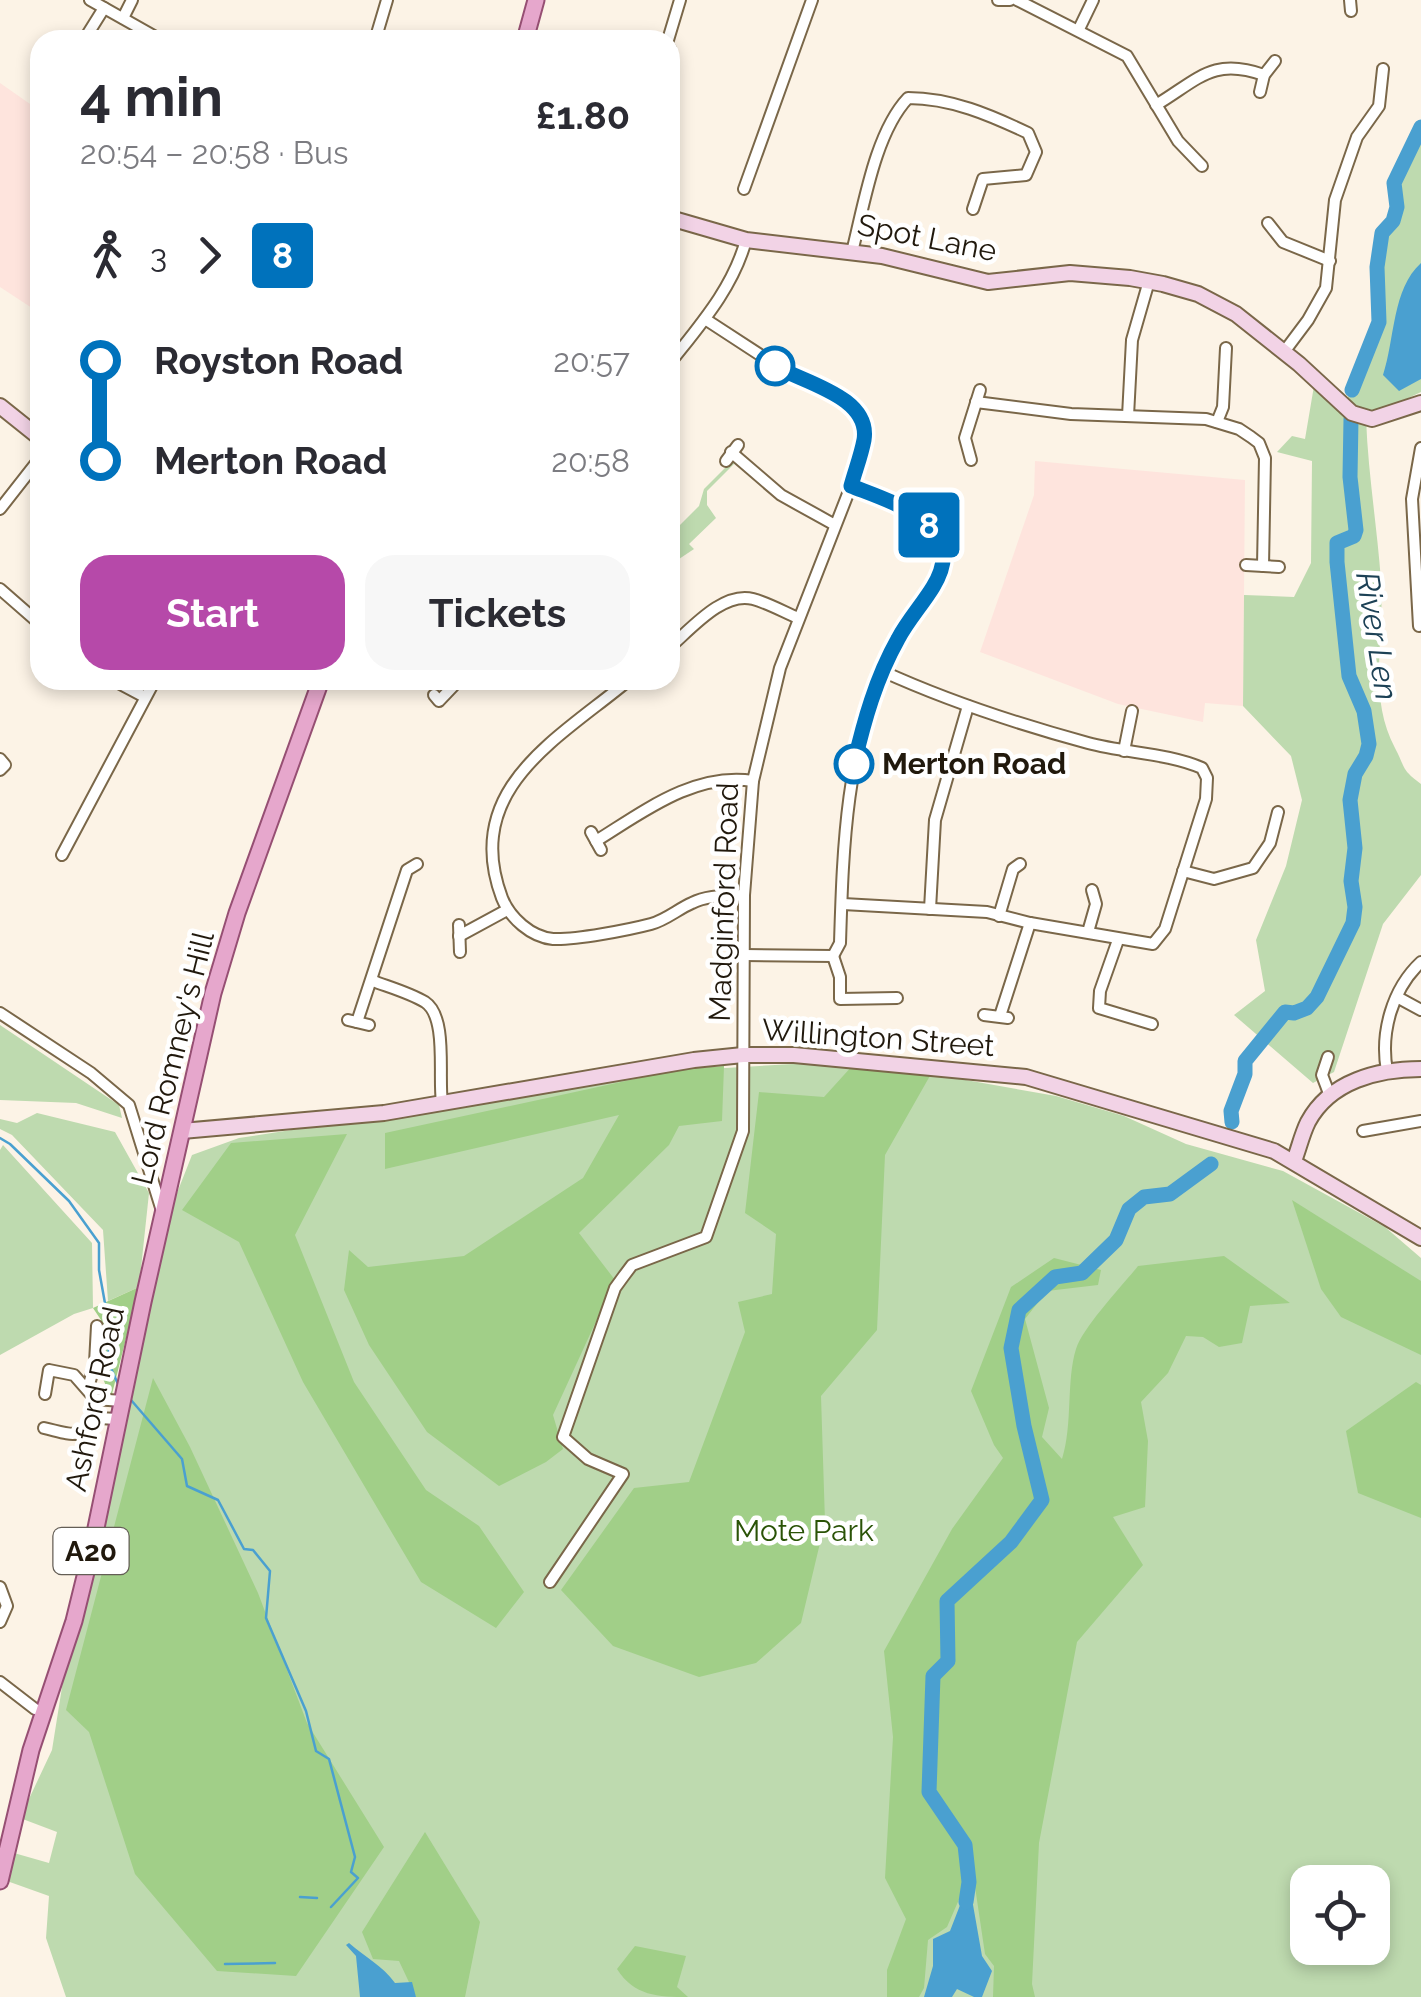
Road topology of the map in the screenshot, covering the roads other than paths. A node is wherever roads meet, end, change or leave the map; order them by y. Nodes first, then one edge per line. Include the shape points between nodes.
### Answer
1 (90, 0) edge
2 (132, 0) edge
3 (387, 0) edge
4 (536, 0) edge
5 (680, 0) edge
6 (812, 0) edge
7 (998, 0) edge
8 (1014, 0) edge
9 (1093, 0) edge
10 (104, 8) junction
11 (123, 18) junction
12 (1079, 29) junction
13 (90, 30) edge
14 (144, 30) edge
15 (378, 30) edge
16 (528, 30) edge
17 (671, 30) edge
18 (1275, 61) dead end
19 (1383, 69) dead end
20 (1264, 76) junction
21 (1260, 92) dead end
22 (1156, 105) junction
23 (1202, 166) dead end
24 (743, 188) dead end
25 (972, 209) dead end
26 (680, 221) edge
27 (1268, 223) dead end
28 (746, 240) junction
29 (852, 252) junction
30 (1330, 261) junction
31 (1149, 281) junction
32 (705, 319) junction
33 (1226, 348) dead end
34 (680, 350) edge
35 (1284, 352) junction
36 (1421, 403) edge
37 (0, 406) edge
38 (1128, 416) junction
39 (1216, 422) junction
40 (30, 430) edge
41 (732, 453) dead end
42 (1420, 453) edge
43 (1405, 454) dead end
44 (971, 460) dead end
45 (30, 471) edge
46 (851, 486) junction
47 (0, 509) edge
48 (835, 525) junction
49 (1246, 565) dead end
50 (1264, 566) junction
51 (1279, 567) dead end
52 (1419, 584) edge
53 (0, 589) edge
54 (1418, 611) junction
55 (1403, 612) dead end
56 (30, 615) edge
57 (798, 618) junction
58 (1419, 626) edge
59 (680, 638) edge
60 (882, 671) junction
61 (130, 690) edge
62 (149, 690) edge
63 (318, 690) edge
64 (446, 690) edge
65 (617, 690) edge
66 (144, 698) junction
67 (436, 698) dead end
68 (968, 706) junction
69 (1132, 711) dead end
70 (1124, 750) junction
71 (0, 758) edge
72 (0, 770) edge
73 (752, 781) junction
74 (1278, 812) dead end
75 (596, 841) dead end
76 (61, 854) dead end
77 (418, 864) dead end
78 (1020, 864) dead end
79 (1183, 871) junction
80 (1092, 890) dead end
81 (744, 894) junction
82 (843, 904) junction
83 (930, 909) junction
84 (508, 910) junction
85 (999, 916) junction
86 (1030, 924) junction
87 (1088, 932) junction
88 (1118, 940) junction
89 (460, 952) dead end
90 (744, 955) junction
91 (834, 956) junction
92 (1421, 962) edge
93 (373, 981) junction
94 (1397, 997) junction
95 (897, 998) dead end
96 (1421, 1010) edge
97 (0, 1013) edge
98 (984, 1016) dead end
99 (358, 1022) dead end
100 (1152, 1024) dead end
101 (743, 1055) junction
102 (1328, 1057) dead end
103 (1421, 1069) edge
104 (1387, 1072) junction
105 (1330, 1096) junction
106 (442, 1102) junction
107 (1421, 1120) edge
108 (182, 1131) junction
109 (1363, 1131) dead end
110 (1294, 1161) junction
111 (164, 1217) junction
112 (1421, 1238) edge
113 (97, 1326) dead end
114 (88, 1388) junction
115 (45, 1394) dead end
116 (122, 1401) junction
117 (118, 1419) junction
118 (44, 1428) dead end
119 (550, 1582) dead end
120 (0, 1587) edge
121 (0, 1622) edge
122 (0, 1682) edge
123 (35, 1710) dead end
124 (0, 1881) edge

1 - 10 street
2 - 11 street
3 - 15 street
4 - 16 main road
5 - 17 street
6 - 24 street
7 - 8 street
8 - 12 street
9 - 12 street
10 - 11 street
10 - 13 street
11 - 14 street
12 - 22 street via 1127,56
18 - 20 street
19 - 30 street via 1379,106 1356,136 1339,184
20 - 21 street
20 - 22 street via 1217,68
22 - 23 street
25 - 29 street via 984,175 1026,175 1036,152 1028,133 967,108 908,98 884,137
26 - 28 street, Spot Lane
27 - 30 street via 1283,242
28 - 29 street, Spot Lane
28 - 32 street
29 - 31 street, Spot Lane via 988,282 1070,274
30 - 35 street via 1326,288
31 - 35 street, Spot Lane via 1198,294
31 - 38 street via 1132,340
32 - 34 street
32 - 46 street, Madginford Road via 854,406 864,419 864,438
33 - 39 street via 1224,407
35 - 36 street, Spot Lane via 1352,412 1372,419
37 - 40 street
38 - 39 street
38 - 44 street via 1020,409 978,396 965,438
39 - 50 street via 1250,436 1265,458
41 - 48 street via 781,495
42 - 43 street
42 - 52 street via 1412,499
45 - 47 street
46 - 48 street, Madginford Road
46 - 60 street via 918,514 944,558
48 - 57 street, Madginford Road
49 - 50 street
50 - 51 street
52 - 54 street
53 - 56 street
54 - 55 street
54 - 58 street
57 - 59 street via 735,597
57 - 73 street, Madginford Road
60 - 68 street
60 - 82 street via 850,783
61 - 66 street
62 - 66 street
63 - 108 main road, Lord Romney's Hill / A20 via 237,913
64 - 67 street
65 - 84 street via 540,754 504,794 496,814 494,868
66 - 76 street
68 - 70 street
68 - 83 street via 935,820
69 - 70 street
70 - 79 street via 1184,760 1207,778
71 - 72 street
73 - 75 street via 709,782 676,794
73 - 81 street, Madginford Road
74 - 79 street via 1253,868 1214,878
77 - 93 street via 407,870
78 - 85 street
79 - 88 street via 1161,937 1153,944
80 - 87 street via 1096,904
81 - 84 street via 693,902 654,924 554,939 536,936
81 - 90 street, Madginford Road
82 - 83 street
82 - 91 street
83 - 85 street
84 - 89 street via 459,931
85 - 86 street
86 - 87 street
86 - 98 street via 1004,1017
87 - 88 street
88 - 100 street via 1099,1008
90 - 91 street
90 - 101 street, Madginford Road
91 - 95 street via 840,1000
92 - 94 street
93 - 99 street
93 - 106 street via 434,1012
94 - 96 street
94 - 104 street via 1383,1047
97 - 111 street via 129,1105
101 - 106 street, Willington Street
101 - 110 street, Willington Street via 1026,1077
101 - 119 street, Madginford Road via 743,1130 706,1237 632,1265 615,1288 563,1437 588,1459 623,1474
102 - 105 street via 1322,1075
103 - 104 street
104 - 105 street
105 - 110 street via 1308,1121
106 - 108 street, Willington Street
107 - 109 street
108 - 111 main road, Lord Romney's Hill / A20
110 - 112 street, Willington Street
111 - 116 main road, Ashford Road / A20
113 - 114 street
114 - 115 street via 74,1376 49,1370
114 - 116 street via 95,1399
116 - 117 main road, Ashford Road / A20
117 - 118 street via 98,1418 80,1434
117 - 124 main road, Ashford Road / A20 via 74,1621 31,1750
120 - 121 street via 7,1606
122 - 123 street

